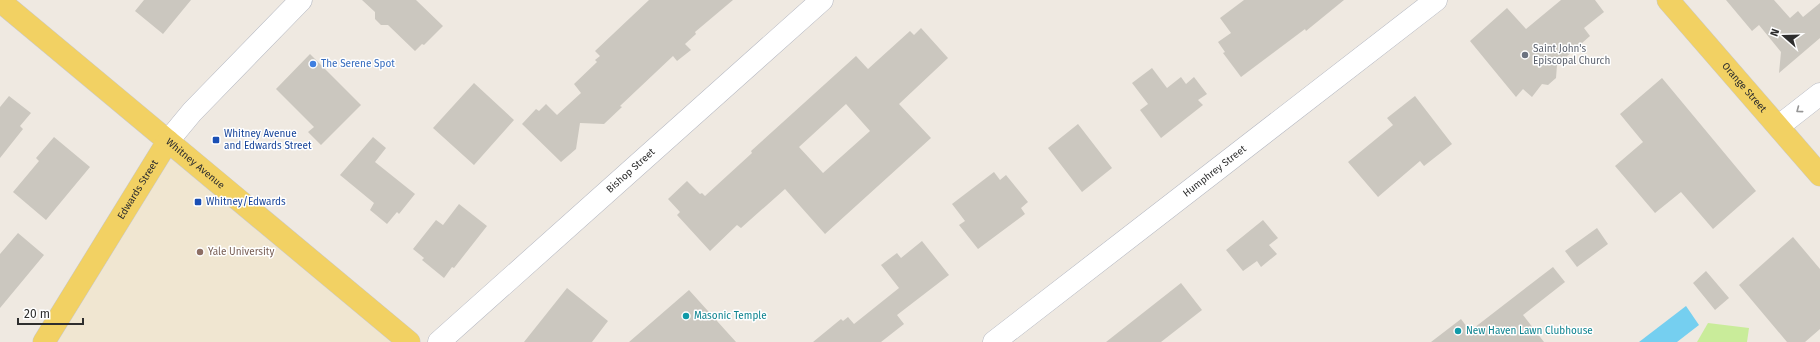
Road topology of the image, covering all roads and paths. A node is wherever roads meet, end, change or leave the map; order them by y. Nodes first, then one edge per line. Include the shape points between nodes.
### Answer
1 (301, 0) edge
2 (822, 0) edge
3 (1436, 0) edge
4 (1668, 0) edge
5 (0, 1) edge
6 (1820, 94) edge
7 (1778, 126) junction
8 (168, 141) junction
9 (1820, 175) edge
10 (44, 342) edge
11 (409, 342) edge
12 (439, 342) edge
13 (994, 342) edge

1 - 8 street, Edwards Street via 192,112
2 - 12 street, Bishop Street
3 - 13 street, Humphrey Street
4 - 7 main road, Orange Street
5 - 8 main road, Whitney Avenue
6 -> 7 street
7 - 9 main road, Orange Street
8 - 10 main road, Edwards Street
8 - 11 main road, Whitney Avenue

